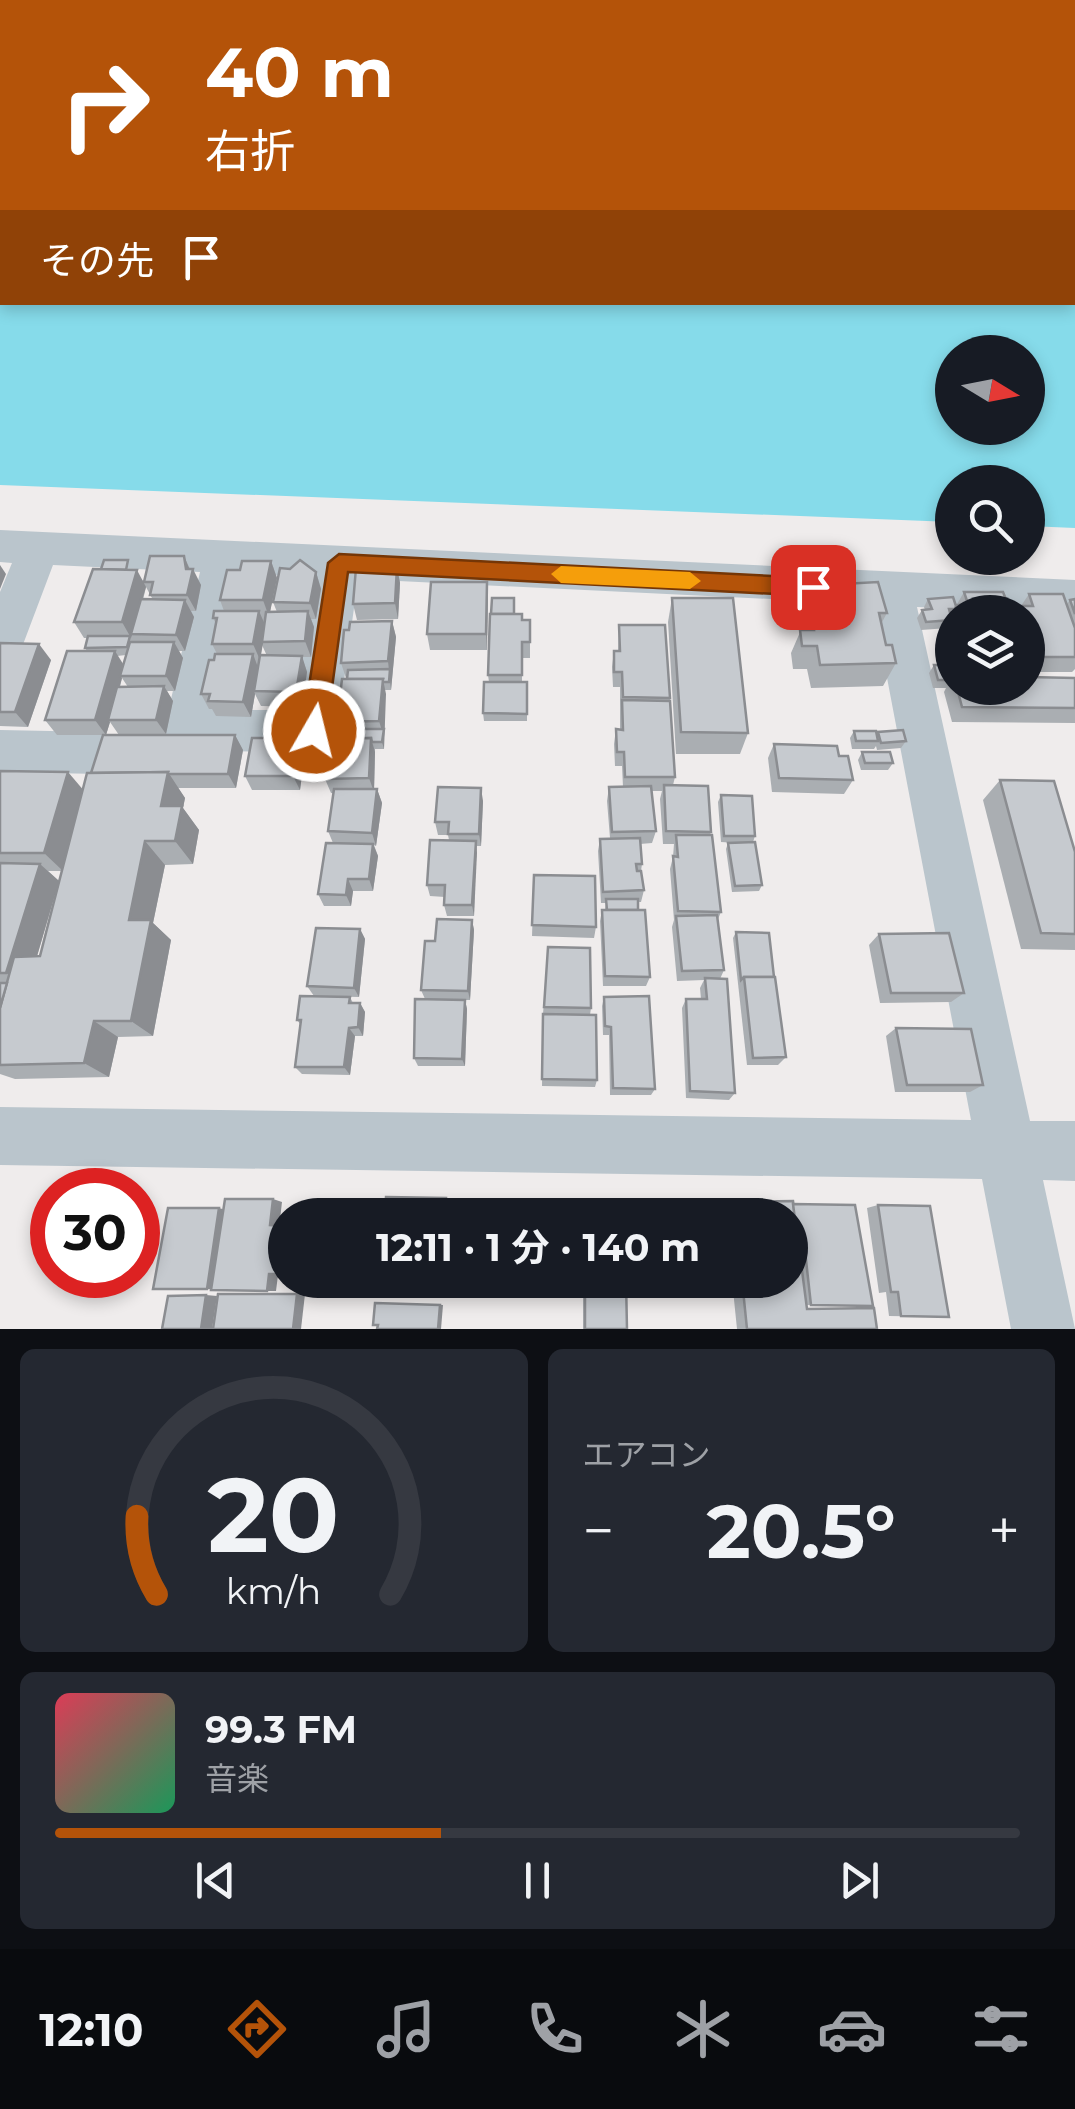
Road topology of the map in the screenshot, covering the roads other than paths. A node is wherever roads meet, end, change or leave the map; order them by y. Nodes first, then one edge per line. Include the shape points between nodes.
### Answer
1 (19, 547) edge
2 (224, 558) junction
3 (339, 563) junction
4 (892, 591) junction
5 (1075, 598) edge
6 (0, 650) edge
7 (0, 751) edge
8 (100, 753) edge
9 (0, 1136) edge
10 (1004, 1150) junction
11 (1075, 1151) edge
12 (1043, 1329) edge

1 - 2 street
1 - 6 street
2 - 3 street
2 - 3 street via 188,730 314,731
3 - 4 street
4 - 5 street
4 - 10 street
7 - 8 street
9 - 10 street
10 - 11 street
10 - 12 street

